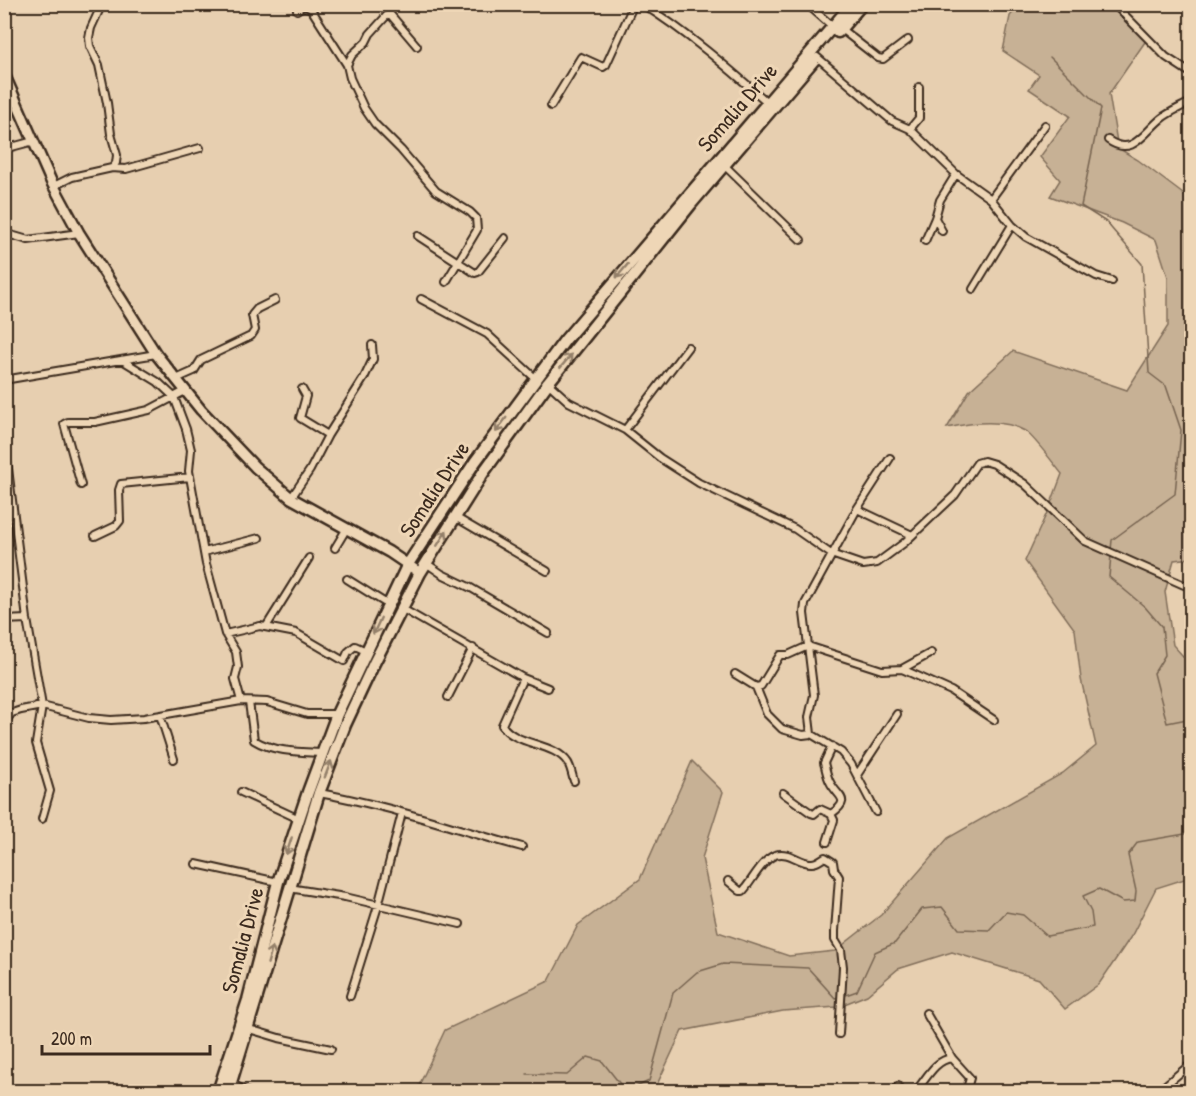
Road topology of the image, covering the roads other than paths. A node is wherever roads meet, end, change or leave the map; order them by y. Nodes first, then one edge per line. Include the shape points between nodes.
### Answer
1 (102, 4) edge
2 (634, 4) edge
3 (642, 4) edge
4 (807, 4) edge
5 (852, 4) edge
6 (862, 4) edge
7 (1114, 4) edge
8 (394, 5) edge
9 (297, 10) dead end
10 (389, 13) junction
11 (837, 28) junction
12 (908, 40) dead end
13 (417, 46) dead end
14 (817, 57) junction
15 (347, 65) junction
16 (4, 74) edge
17 (1191, 74) edge
18 (919, 87) dead end
19 (1191, 101) edge
20 (767, 102) junction
21 (551, 106) dead end
22 (1045, 125) dead end
23 (910, 129) junction
24 (1108, 140) dead end
25 (34, 141) junction
26 (200, 148) dead end
27 (4, 149) edge
28 (724, 165) junction
29 (112, 168) junction
30 (956, 174) junction
31 (54, 186) junction
32 (991, 199) junction
33 (935, 218) junction
34 (1012, 225) junction
35 (942, 231) dead end
36 (4, 233) edge
37 (79, 233) junction
38 (418, 236) dead end
39 (505, 238) dead end
40 (801, 240) dead end
41 (925, 241) dead end
42 (458, 262) junction
43 (1112, 281) dead end
44 (446, 282) dead end
45 (973, 290) dead end
46 (421, 299) dead end
47 (275, 300) dead end
48 (372, 345) dead end
49 (688, 347) dead end
50 (156, 354) junction
51 (122, 360) junction
52 (535, 378) junction
53 (176, 379) junction
54 (4, 380) edge
55 (548, 383) junction
56 (302, 389) dead end
57 (185, 391) junction
58 (174, 397) junction
59 (625, 430) junction
60 (328, 435) junction
61 (4, 437) edge
62 (890, 458) dead end
63 (190, 477) junction
64 (81, 485) dead end
65 (291, 498) junction
66 (857, 509) junction
67 (455, 517) junction
68 (347, 528) junction
69 (912, 535) junction
70 (95, 536) dead end
71 (259, 538) dead end
72 (335, 548) dead end
73 (204, 552) junction
74 (831, 554) junction
75 (309, 558) dead end
76 (426, 562) junction
77 (408, 564) junction
78 (547, 571) dead end
79 (420, 573) junction
80 (347, 579) dead end
81 (1191, 585) edge
82 (387, 604) junction
83 (402, 608) junction
84 (27, 619) junction
85 (4, 620) edge
86 (266, 627) junction
87 (548, 633) dead end
88 (225, 634) junction
89 (808, 646) junction
90 (473, 648) junction
91 (366, 651) junction
92 (931, 653) dead end
93 (902, 669) junction
94 (735, 674) dead end
95 (524, 678) junction
96 (756, 687) junction
97 (548, 688) dead end
98 (448, 697) dead end
99 (241, 701) junction
100 (249, 702) junction
101 (42, 706) junction
102 (337, 714) junction
103 (897, 714) dead end
104 (160, 715) junction
105 (994, 720) dead end
106 (4, 723) edge
107 (811, 734) junction
108 (832, 746) junction
109 (322, 753) junction
110 (174, 759) dead end
111 (857, 775) junction
112 (574, 781) dead end
113 (241, 792) dead end
114 (319, 792) junction
115 (783, 793) dead end
116 (876, 812) dead end
117 (402, 813) junction
118 (831, 814) junction
119 (42, 819) dead end
120 (299, 819) junction
121 (827, 842) dead end
122 (522, 847) dead end
123 (196, 864) dead end
124 (728, 881) dead end
125 (278, 882) junction
126 (289, 888) junction
127 (378, 906) junction
128 (460, 924) dead end
129 (350, 996) dead end
130 (926, 1013) dead end
131 (249, 1029) junction
132 (839, 1034) dead end
133 (331, 1049) dead end
134 (952, 1058) junction
135 (1191, 1063) edge
136 (229, 1087) edge
137 (218, 1092) edge
138 (247, 1092) edge
139 (915, 1092) edge
140 (963, 1092) edge
141 (1157, 1092) edge

1 - 29 street via 89,38 99,65 117,155
2 - 21 street via 606,65 581,57
3 - 20 street via 699,44
4 - 11 street
5 - 11 main road, Somalia Drive
6 - 11 main road, Somalia Drive
7 - 17 street via 1166,57
8 - 10 street
9 - 15 street via 304,5 311,9
10 - 13 street
10 - 15 street
11 - 12 street via 883,59
11 - 14 main road, Somalia Drive
11 - 20 main road, Somalia Drive
14 - 23 street via 892,121
14 - 28 main road, Somalia Drive
15 - 42 street via 364,108 375,124 436,191 476,218 477,230
16 - 25 street
18 - 23 street via 919,118
19 - 24 street via 1131,145 1115,146
20 -> 52 main road, Somalia Drive
22 - 32 street
23 - 30 street
25 - 27 street
25 - 31 street
26 - 29 street via 126,169
28 - 40 street
55 -> 28 main road, Somalia Drive
29 - 31 street via 72,177
30 - 32 street
30 - 33 street via 940,200
31 - 37 street
32 - 34 street
33 - 35 street
33 - 41 street
34 - 43 street via 1026,237
34 - 45 street
36 - 37 street via 28,240
37 - 50 street
38 - 42 street
39 - 42 street via 478,272
42 - 44 street
46 - 52 street via 488,334
47 - 53 street via 252,315 255,330 251,336 201,360 194,371
48 - 60 street via 373,359 367,372
49 - 59 street
50 - 51 street
50 - 53 street
51 - 54 street
51 - 58 street
52 -> 77 main road, Somalia Drive
53 - 57 street
55 - 59 street via 569,402
55 - 67 main road, Somalia Drive
56 - 60 street via 306,396 300,418
57 - 58 street
57 - 65 street via 248,459
58 - 63 street via 190,443
58 - 64 street via 149,410 95,422 64,424
59 - 74 street via 699,483 795,529
60 - 65 street
61 - 84 street
62 - 66 street
63 - 70 street via 121,484 120,521
63 - 73 street
65 - 68 street
66 - 69 street
66 - 74 street
76 -> 67 main road, Somalia Drive
67 - 78 street
68 - 72 street
68 - 77 street
69 - 74 street via 877,563 863,565
69 - 81 street via 955,495 977,463 984,461 1025,484 1085,541
71 - 73 street
73 - 88 street
74 - 89 street via 805,604
75 - 86 street
76 - 79 main road, Somalia Drive
76 - 87 street
77 - 79 street
77 - 82 main road, Somalia Drive
79 - 83 main road, Somalia Drive
80 - 82 street
82 -> 91 main road, Somalia Drive
83 - 90 street
114 -> 83 main road, Somalia Drive via 345,725
84 - 85 street
84 - 101 street
86 - 88 street
86 - 91 street via 296,633 341,661 355,646
88 - 99 street via 236,652 235,679
89 - 93 street via 882,670
89 - 96 street via 788,655 780,654 761,686
89 - 107 street via 814,695 809,717
90 - 95 street
90 - 98 street
91 - 102 main road, Somalia Drive
92 - 93 street
93 - 105 street via 951,691
94 - 96 street
95 - 97 street
95 - 112 street via 502,725 513,736 564,758
96 - 107 street via 767,714 782,729
99 - 100 street
99 - 104 street
100 - 102 street via 267,702 307,714
100 - 109 street via 254,740 284,750
101 - 104 street via 111,720
101 - 106 street via 12,713
101 - 119 street via 36,743 50,791
102 - 109 main road, Somalia Drive
103 - 111 street
104 - 110 street
107 - 108 street
108 - 111 street via 842,752
108 - 118 street via 824,763 830,784 842,801
109 - 120 main road, Somalia Drive
111 - 116 street
113 - 120 street
114 - 117 street
114 - 126 main road, Somalia Drive
115 - 118 street via 813,814 820,809
117 - 122 street
117 - 127 street
118 - 121 street via 834,820
120 -> 125 main road, Somalia Drive
123 - 125 street
124 - 132 street via 743,891 775,855 788,854 811,863 825,857 831,859 839,877 835,931 843,966
125 - 137 main road, Somalia Drive via 248,1000
126 - 127 street
131 -> 126 main road, Somalia Drive
127 - 128 street
127 - 129 street
130 - 134 street
131 - 133 street
131 - 136 main road, Somalia Drive
134 - 139 street via 935,1067
134 - 140 street via 970,1078
135 - 141 street
136 - 138 street

